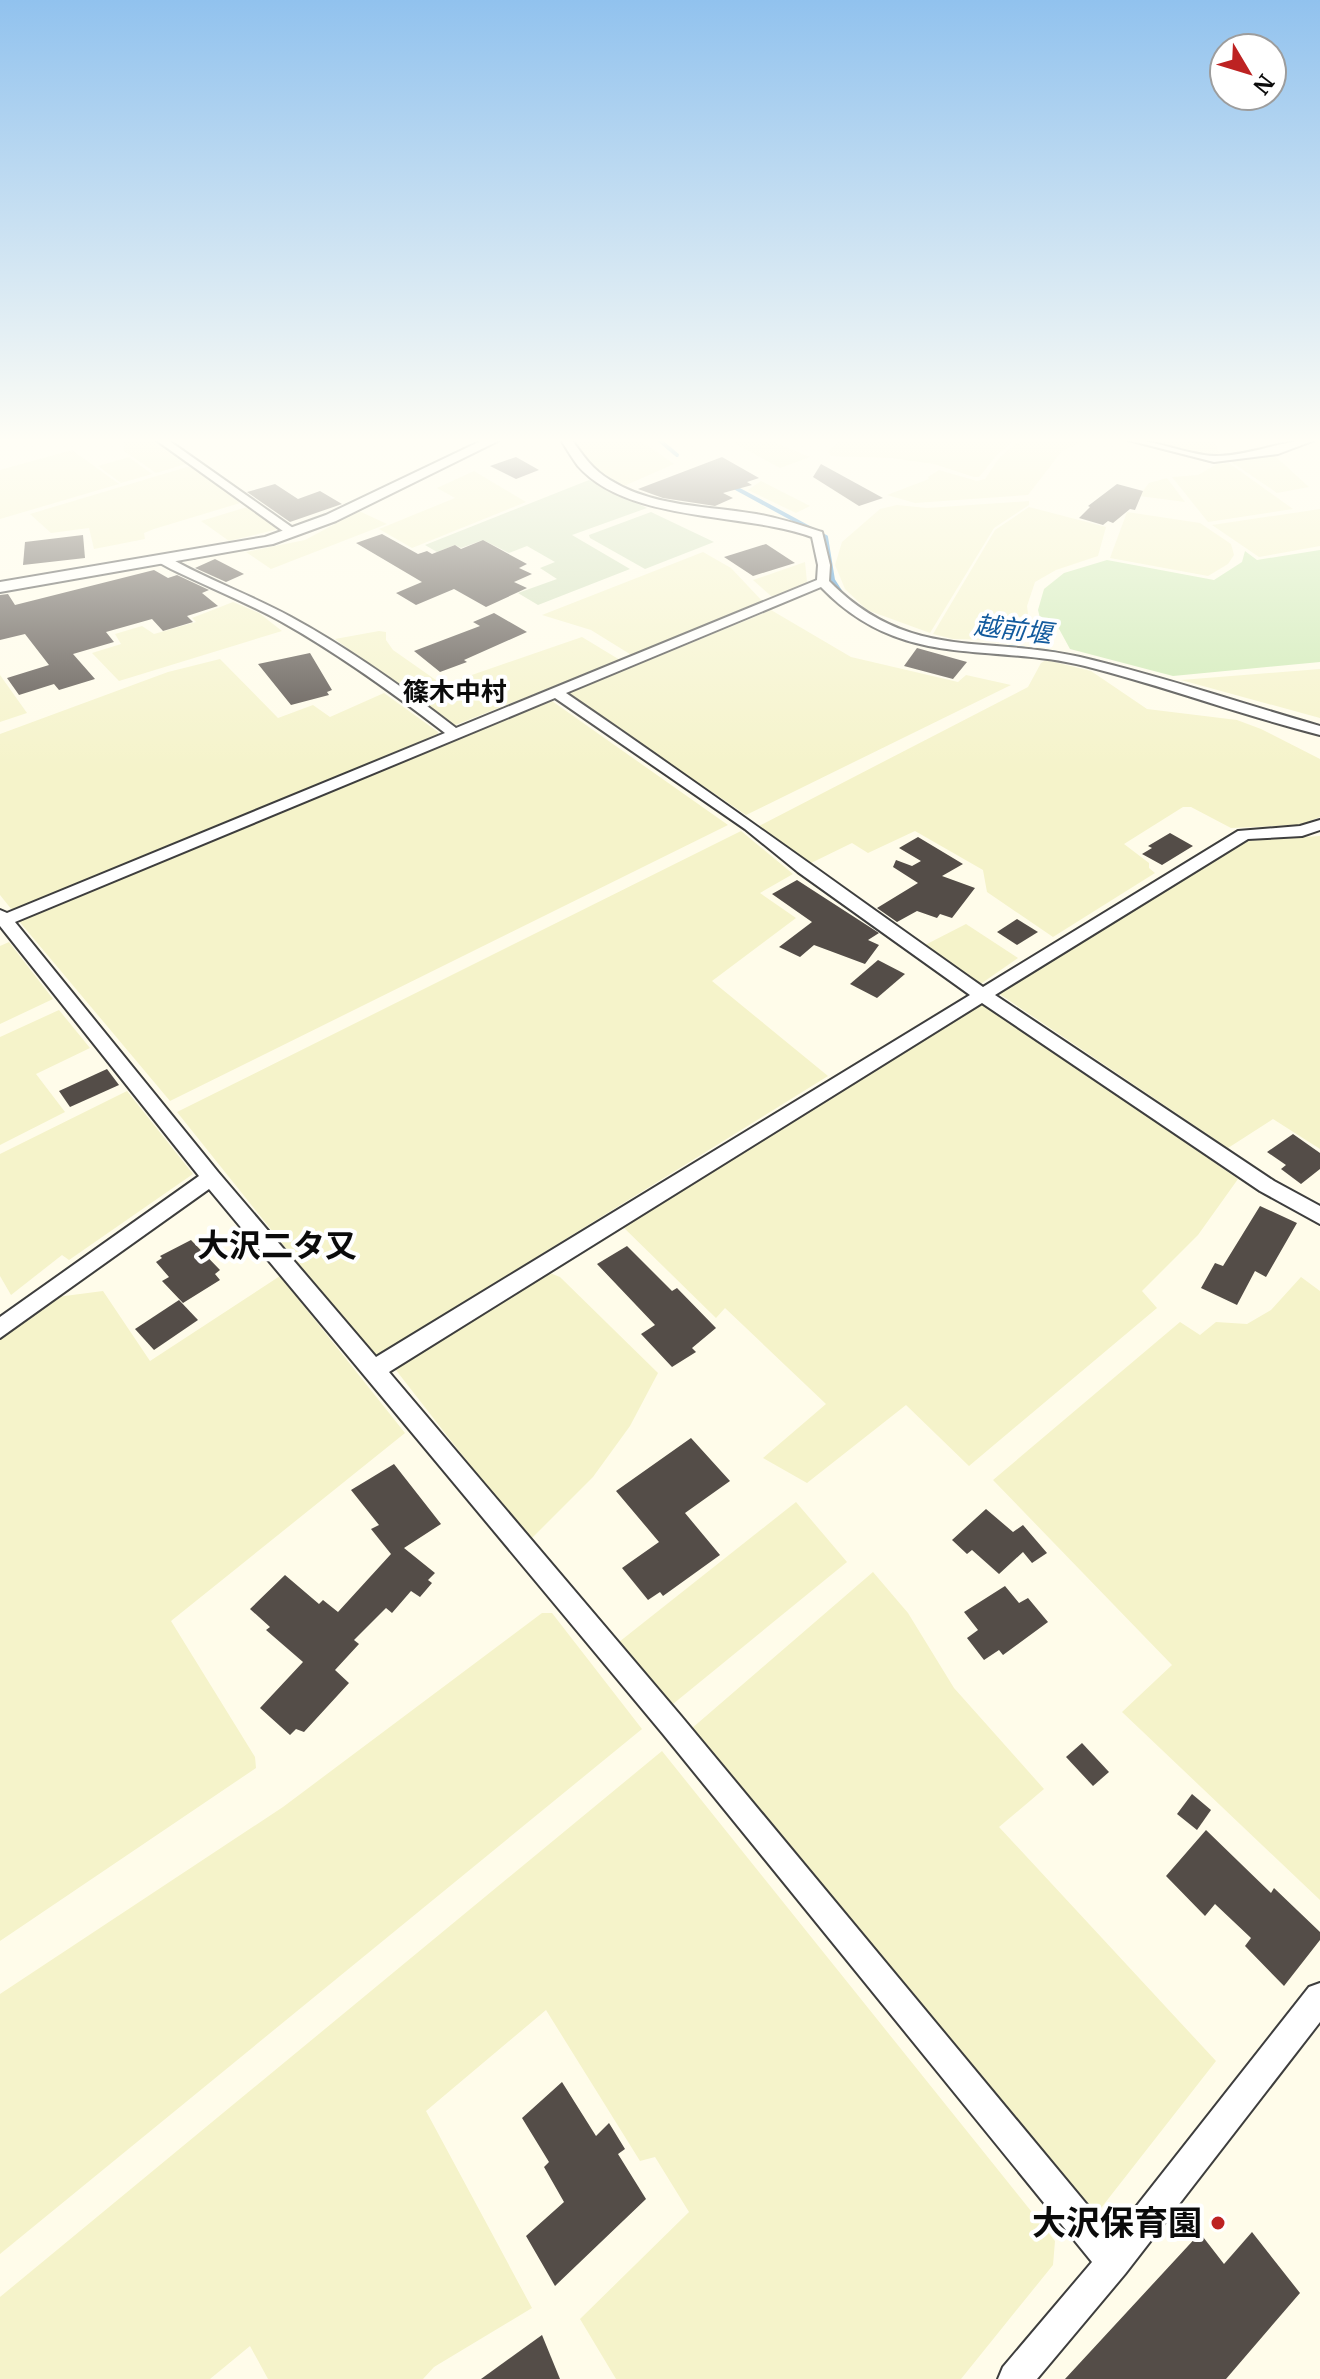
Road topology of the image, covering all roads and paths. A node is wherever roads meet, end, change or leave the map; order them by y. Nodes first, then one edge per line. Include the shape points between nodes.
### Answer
1 (222, 551) edge
2 (821, 551) edge
3 (164, 560) junction
4 (823, 582) junction
5 (0, 587) edge
6 (557, 693) junction
7 (1320, 731) edge
8 (456, 735) junction
9 (1320, 825) edge
10 (2, 918) edge
11 (981, 994) junction
12 (211, 1177) junction
13 (1320, 1216) edge
14 (0, 1329) edge
15 (372, 1371) junction
16 (1320, 1998) edge
17 (1113, 2262) junction
18 (1015, 2379) edge

1 - 3 street
2 - 4 street
3 - 5 street
3 - 8 street via 315,637
4 - 6 street
4 - 7 street via 860,617 913,637 971,650 1038,652
6 - 8 street
6 - 11 street
8 - 10 street
9 - 11 street via 1244,834
10 - 12 street
11 - 13 street
11 - 15 street
12 - 14 street
12 - 15 street
15 - 17 street via 682,1737
16 - 17 street
17 - 18 street

